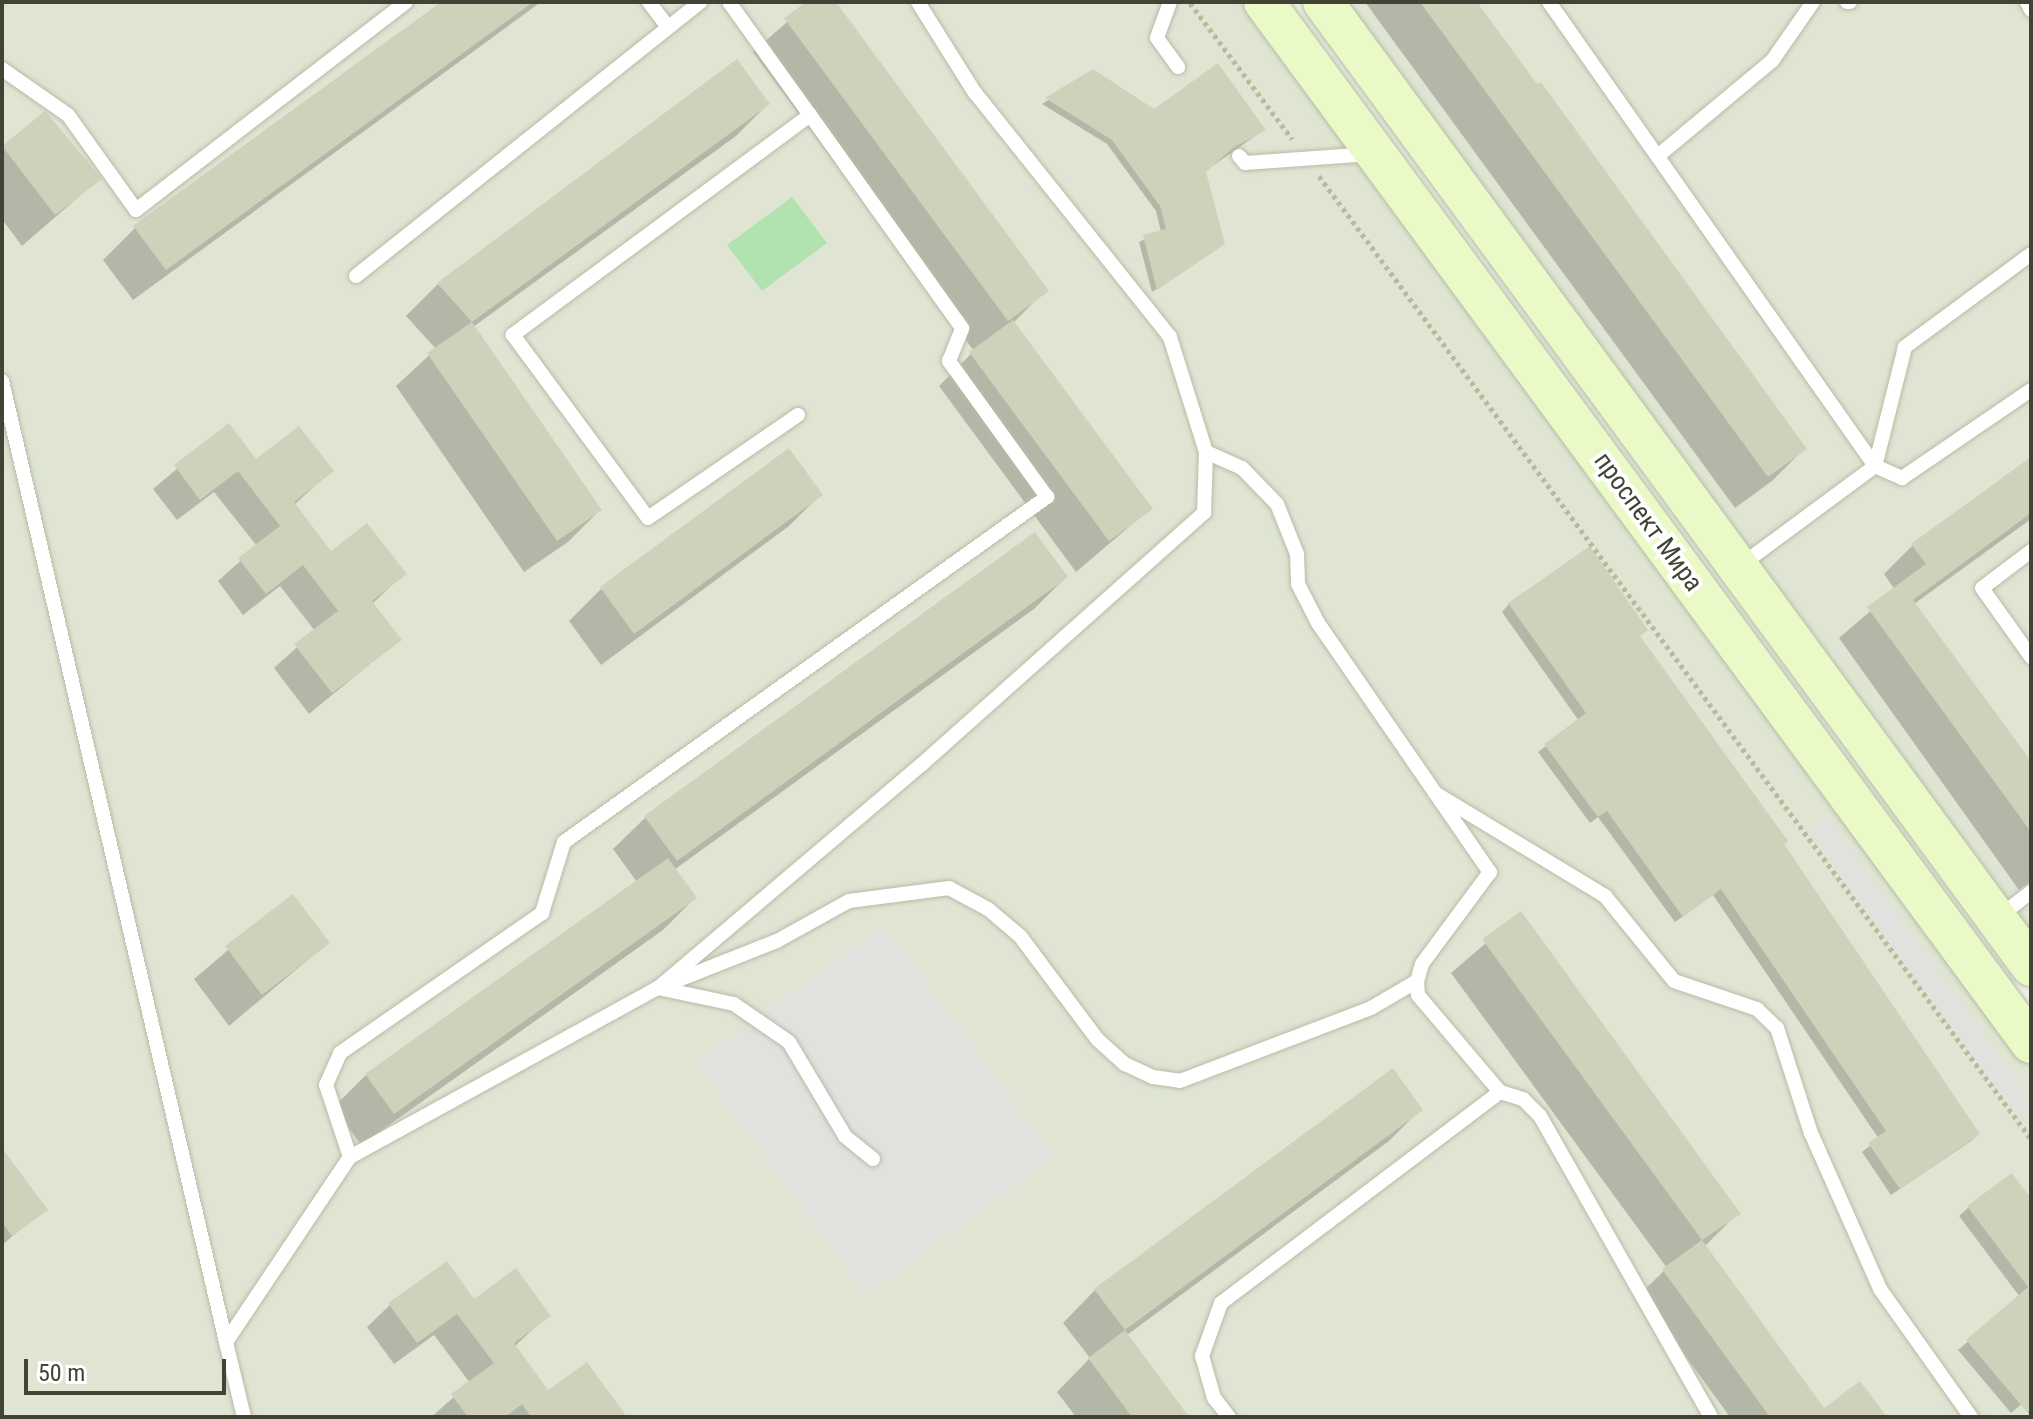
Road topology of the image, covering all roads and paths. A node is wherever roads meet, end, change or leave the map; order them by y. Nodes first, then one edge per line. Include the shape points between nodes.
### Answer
1 (406, 2) edge
2 (649, 2) edge
3 (700, 2) edge
4 (729, 2) edge
5 (918, 2) edge
6 (1170, 2) edge
7 (1190, 2) edge
8 (1264, 2) edge
9 (1323, 2) edge
10 (1549, 2) edge
11 (1813, 2) edge
12 (2027, 2) edge
13 (2031, 10) edge
14 (668, 27) junction
15 (1178, 67) dead end
16 (2, 69) edge
17 (810, 115) junction
18 (1376, 154) junction
19 (1659, 155) junction
20 (1239, 156) dead end
21 (1307, 159) junction
22 (2031, 254) edge
23 (356, 276) dead end
24 (2, 381) edge
25 (2031, 390) edge
26 (798, 415) dead end
27 (1206, 452) junction
28 (1875, 466) junction
29 (2031, 551) edge
30 (1737, 568) junction
31 (2031, 657) edge
32 (1435, 793) junction
33 (2031, 892) edge
34 (1996, 919) junction
35 (2031, 966) edge
36 (1417, 981) junction
37 (658, 988) junction
38 (2031, 1043) edge
39 (1500, 1092) junction
40 (2031, 1139) edge
41 (350, 1157) junction
42 (873, 1159) dead end
43 (226, 1342) junction
44 (244, 1417) edge
45 (1229, 1417) edge
46 (1711, 1417) edge
47 (1971, 1417) edge

1 - 16 lane via 136,210 68,115
2 - 14 lane
3 - 14 lane
4 - 17 lane
5 - 27 lane via 975,93 1170,337
6 - 15 lane via 1157,38
7 - 21 path
8 - 18 main road, проспект Мира
9 - 30 main road, проспект Мира
10 - 19 lane
11 - 19 lane via 1772,61
12 - 13 lane
14 - 23 lane
17 - 26 lane via 513,335 648,518
17 - 41 lane via 962,328 949,361 1047,497 564,842 542,913 340,1053 326,1085
18 - 21 lane
18 - 38 main road, проспект Мира
19 - 28 lane
20 - 21 lane via 1245,163
21 - 40 path
22 - 28 lane via 1905,347
24 - 43 lane
25 - 28 lane via 1902,478
27 - 32 lane via 1242,468 1277,504 1297,554 1298,584 1318,623
27 - 37 lane via 1204,513 922,764
28 - 30 lane
29 - 31 lane via 1982,588
30 - 34 main road, проспект Мира
32 - 36 lane via 1490,872 1422,964
32 - 47 lane via 1605,896 1674,981 1757,1009 1777,1028 1811,1133 1880,1289
33 - 34 lane
34 - 35 main road, проспект Мира
36 - 37 lane via 1371,1008 1180,1081 1153,1077 1125,1064 1097,1039 1020,936 988,909 949,888 849,901 777,941
36 - 39 lane via 1418,995
37 - 41 lane
37 - 42 lane via 734,1004 789,1042 845,1136
39 - 45 lane via 1221,1303 1202,1356 1214,1398
39 - 46 lane via 1523,1099 1540,1116
41 - 43 lane
43 - 44 lane

